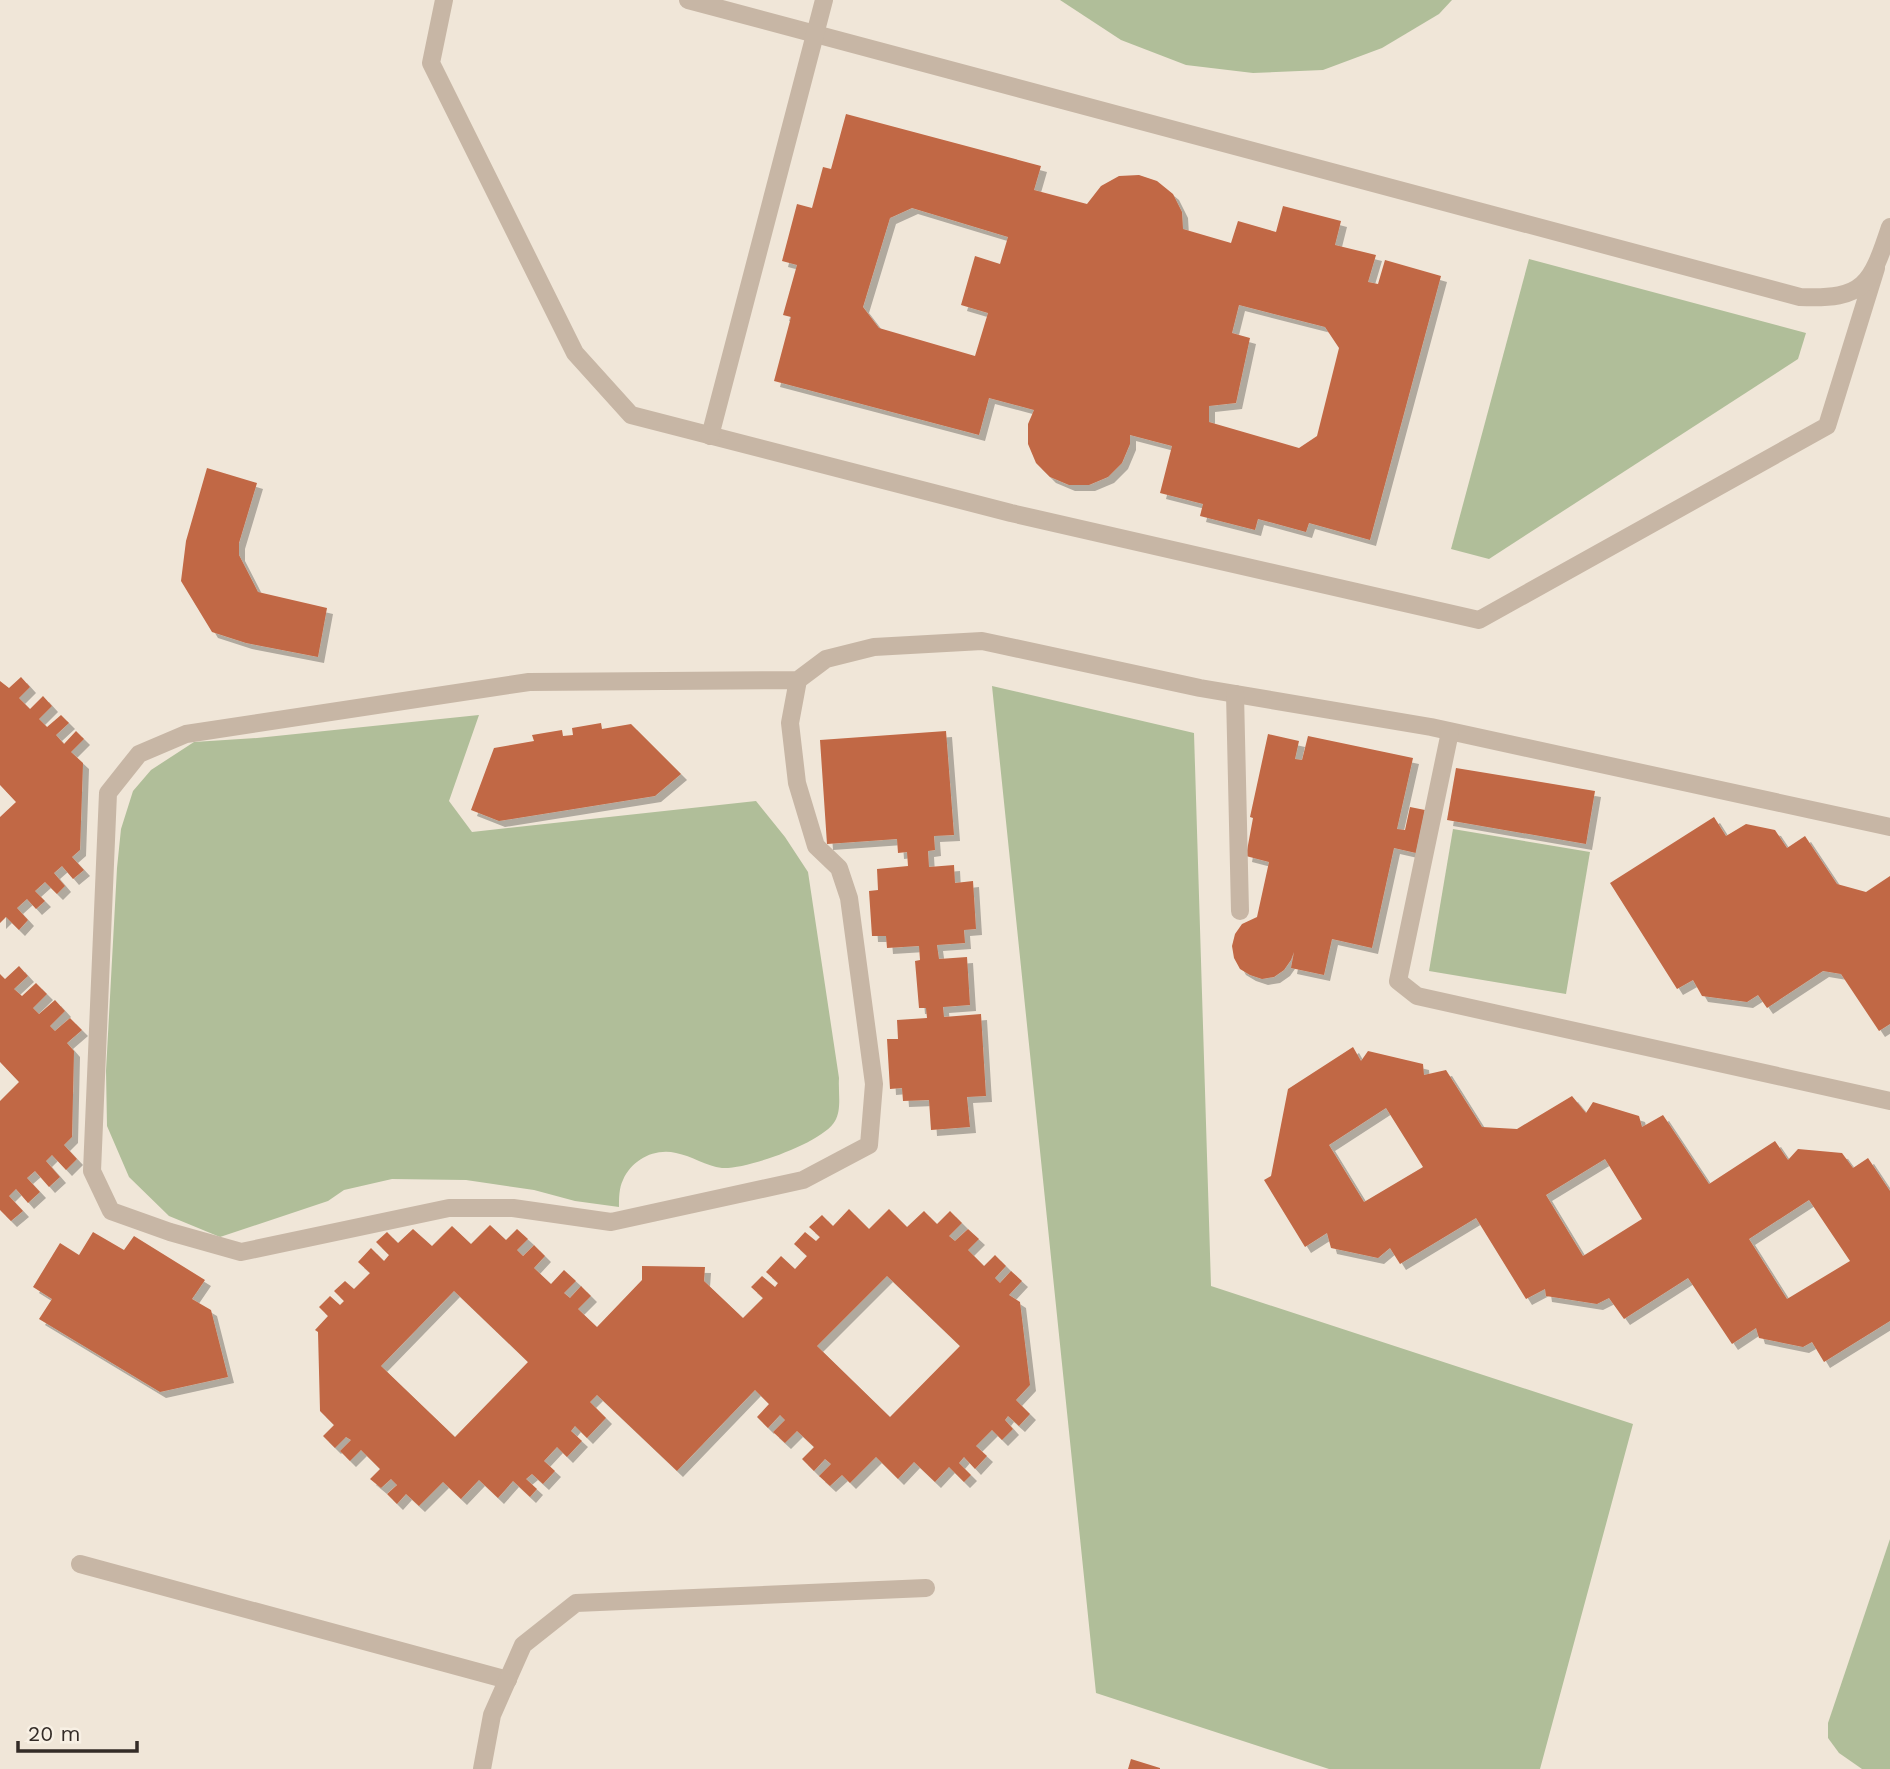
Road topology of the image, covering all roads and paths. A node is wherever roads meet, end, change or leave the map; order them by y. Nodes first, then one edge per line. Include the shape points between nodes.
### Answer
1 (444, 0) edge
2 (688, 0) edge
3 (824, 0) edge
4 (814, 34) junction
5 (1890, 227) edge
6 (1876, 268) junction
7 (710, 436) junction
8 (798, 680) junction
9 (1235, 694) junction
10 (1450, 732) junction
11 (1890, 827) edge
12 (1240, 911) dead end
13 (1890, 1101) edge
14 (80, 1564) dead end
15 (926, 1588) dead end
16 (508, 1680) junction
17 (482, 1769) edge

1 - 7 street via 431,63 575,353 631,415
2 - 4 street
3 - 4 street
4 - 6 street via 1800,297 1831,298 1858,290
4 - 7 street
5 - 6 street
6 - 7 street via 1826,426 1479,620 1011,513
8 - 8 street via 790,723 797,783 816,846 839,868 849,898 874,1084 869,1145 803,1180 611,1222 513,1208 449,1208 241,1252 111,1211 92,1171 108,793 139,754 186,734 529,682
8 - 9 street via 826,659 874,647 982,641
9 - 10 street
9 - 12 street
10 - 11 street
10 - 13 street via 1398,981 1417,996
14 - 16 street
15 - 16 street via 576,1603 523,1645
16 - 17 street via 492,1715

